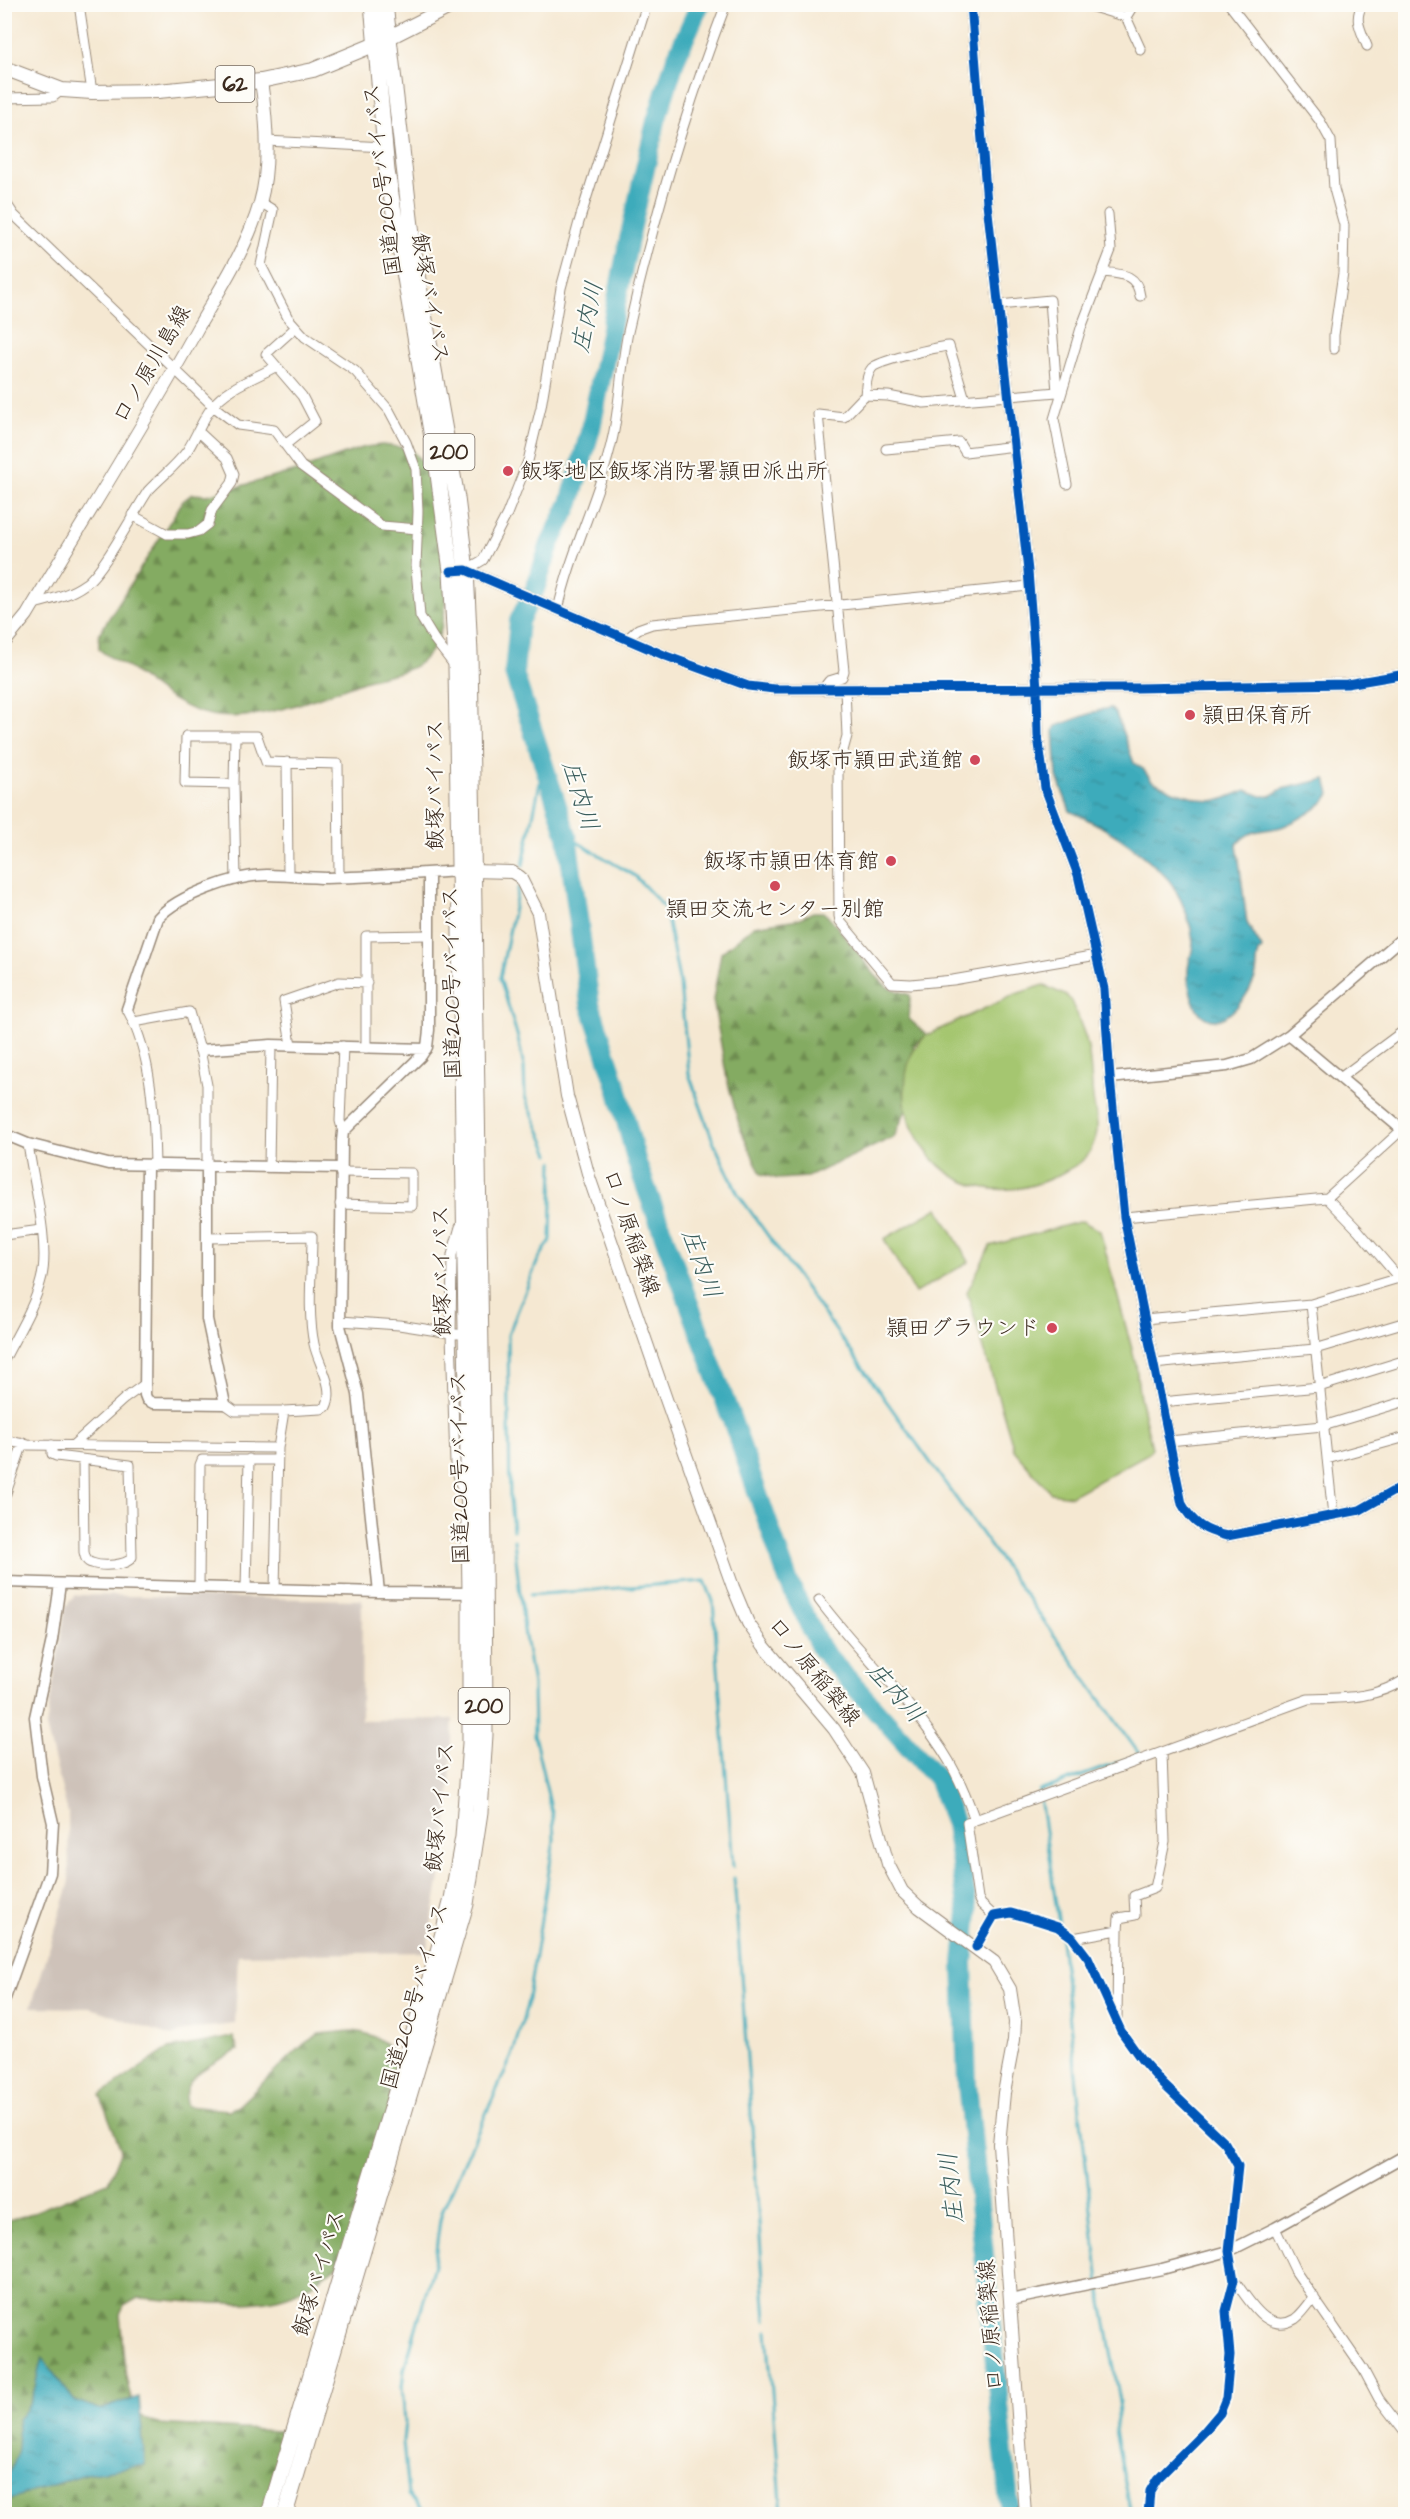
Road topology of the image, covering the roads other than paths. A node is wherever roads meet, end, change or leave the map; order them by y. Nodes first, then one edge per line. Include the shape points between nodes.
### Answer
1 (79, 4) edge
2 (372, 4) edge
3 (386, 4) edge
4 (455, 4) edge
5 (647, 4) edge
6 (726, 4) edge
7 (971, 4) edge
8 (1083, 4) edge
9 (1134, 4) edge
10 (1229, 4) edge
11 (1363, 4) edge
12 (1126, 18) junction
13 (383, 40) junction
14 (1367, 46) dead end
15 (1141, 50) dead end
16 (4, 68) edge
17 (261, 81) junction
18 (62, 90) junction
19 (92, 92) junction
20 (4, 98) edge
21 (266, 141) junction
22 (385, 147) junction
23 (4, 201) edge
24 (260, 202) junction
25 (1108, 214) dead end
26 (1102, 272) junction
27 (1140, 296) dead end
28 (999, 305) junction
29 (296, 327) junction
30 (1334, 349) dead end
31 (275, 367) junction
32 (175, 369) junction
33 (1060, 392) junction
34 (865, 395) junction
35 (1010, 395) junction
36 (965, 399) junction
37 (213, 406) junction
38 (199, 432) junction
39 (285, 445) junction
40 (1015, 446) junction
41 (886, 449) dead end
42 (1067, 484) dead end
43 (132, 516) junction
44 (418, 529) junction
45 (458, 571) junction
46 (1029, 586) junction
47 (33, 604) junction
48 (837, 605) junction
49 (556, 609) junction
50 (627, 639) junction
51 (4, 643) edge
52 (456, 666) junction
53 (1406, 674) edge
54 (1037, 688) junction
55 (845, 689) junction
56 (822, 690) junction
57 (235, 736) junction
58 (287, 762) junction
59 (234, 784) junction
60 (465, 871) junction
61 (429, 873) junction
62 (288, 876) junction
63 (339, 877) junction
64 (236, 880) junction
65 (429, 935) junction
66 (1406, 935) edge
67 (1097, 954) junction
68 (367, 983) junction
69 (127, 1009) joint
70 (134, 1022) junction
71 (1406, 1029) edge
72 (1289, 1035) junction
73 (272, 1045) junction
74 (291, 1045) junction
75 (343, 1046) junction
76 (366, 1048) junction
77 (426, 1049) junction
78 (200, 1050) junction
79 (1110, 1078) junction
80 (1340, 1078) junction
81 (1404, 1129) edge
82 (343, 1132) junction
83 (4, 1134) edge
84 (28, 1144) junction
85 (151, 1166) junction
86 (207, 1167) junction
87 (269, 1167) junction
88 (340, 1170) junction
89 (1327, 1198) junction
90 (340, 1204) junction
91 (1124, 1217) junction
92 (41, 1230) junction
93 (5, 1235) edge
94 (207, 1238) junction
95 (1403, 1279) edge
96 (1311, 1304) junction
97 (1144, 1319) junction
98 (340, 1321) junction
99 (1406, 1322) edge
100 (458, 1334) junction
101 (1315, 1349) junction
102 (4, 1360) edge
103 (1406, 1360) edge
104 (1153, 1364) junction
105 (145, 1384) junction
106 (1319, 1387) junction
107 (1406, 1401) edge
108 (1161, 1402) junction
109 (225, 1404) junction
110 (284, 1411) junction
111 (1323, 1426) junction
112 (1406, 1437) edge
113 (4, 1440) edge
114 (1168, 1441) junction
115 (23, 1443) junction
116 (52, 1445) junction
117 (73, 1445) junction
118 (278, 1448) junction
119 (249, 1459) junction
120 (1327, 1459) junction
121 (83, 1460) dead end
122 (277, 1460) junction
123 (1406, 1484) edge
124 (4, 1499) edge
125 (1333, 1516) junction
126 (4, 1582) edge
127 (60, 1584) junction
128 (200, 1588) junction
129 (246, 1589) junction
130 (274, 1590) junction
131 (379, 1592) junction
132 (477, 1593) junction
133 (819, 1600) dead end
134 (1406, 1679) edge
135 (1162, 1754) junction
136 (975, 1820) junction
137 (994, 1916) junction
138 (1118, 1930) junction
139 (1073, 1938) junction
140 (976, 1947) junction
141 (4, 2001) edge
142 (1117, 2022) junction
143 (1406, 2155) edge
144 (1275, 2228) junction
145 (1229, 2251) junction
146 (1234, 2280) junction
147 (1314, 2297) junction
148 (1010, 2300) junction
149 (1406, 2434) edge
150 (269, 2514) edge
151 (285, 2514) edge
152 (1025, 2514) edge
153 (1148, 2514) edge

1 - 19 street
2 - 13 highway, 飯塚バイパス / 200
3 - 13 highway, 国道200号バイパス / 200
4 - 13 main road, 62
5 - 45 street via 561,288 528,461 483,560
6 - 49 street via 696,85 651,239 628,335 613,436
7 - 28 street
8 - 12 street
9 - 12 street
10 - 30 street via 1320,121 1331,141 1334,189 1344,225
11 - 14 street via 1357,22
12 - 15 street
13 - 17 main road, 62 via 313,70
13 - 22 highway, 飯塚バイパス / 200
13 - 45 highway, 国道200号バイパス / 200 via 416,269 457,498
16 - 18 main road, 62
17 - 19 main road, 62 via 158,91
17 - 21 main road, 口ノ原川島線
18 - 19 main road, 62
18 - 20 street via 52,97
21 - 22 street
21 - 24 main road, 口ノ原川島線
22 - 45 highway, 飯塚バイパス / 200 via 394,223
23 - 32 street
24 - 29 street via 273,210 261,265 279,303
24 - 32 main road, 口ノ原川島線 via 241,249
25 - 26 street via 1111,249
26 - 27 street via 1133,279 1139,285
26 - 33 street
28 - 33 street via 1050,300
28 - 35 street
29 - 31 street via 266,354
29 - 44 street via 355,371 389,410 416,469
31 - 37 street via 226,394
31 - 39 street via 302,396 315,421
32 - 37 street
32 - 47 main road, 口ノ原川島線
33 - 35 street
33 - 42 street via 1054,419
34 - 36 street via 924,403
34 - 36 street via 867,376 878,363 949,346
34 - 48 street via 844,417 818,414
35 - 36 street
35 - 40 street
37 - 38 street
37 - 39 street via 238,425 274,430
38 - 43 street via 172,470 148,491
38 - 43 street via 227,458 234,474 208,524 188,534 167,534
39 - 44 street via 301,466 382,526
40 - 41 street via 965,452 958,442
40 - 46 street
43 - 47 street via 98,572 86,584 55,599
44 - 52 street via 420,616
45 - 49 street
45 - 52 highway, 飯塚バイパス / 200
45 - 60 highway, 国道200号バイパス / 200 via 470,653
46 - 48 street
46 - 54 street
47 - 51 main road, 口ノ原川島線
48 - 50 street via 652,624
48 - 56 street via 844,671 842,677 829,681
49 - 50 street
50 - 56 street via 748,686
52 - 60 highway, 飯塚バイパス / 200
53 - 54 street via 1347,684
54 - 55 street
54 - 67 street via 1045,788 1078,875
55 - 56 street
55 - 67 street via 847,736 838,769 839,916 892,983 953,980
57 - 58 street via 257,736 266,762
57 - 59 street
57 - 59 street via 186,736 185,748 185,783
58 - 62 street
58 - 63 street via 338,764
59 - 64 street
60 - 61 street
60 - 100 highway, 飯塚バイパス / 200 via 464,1216
60 - 132 highway, 国道200号バイパス / 200
60 - 140 main road, 口ノ原稲築線 via 512,872 520,877 538,913 567,1096 589,1177 744,1614 764,1647 834,1729 863,1773 892,1875 902,1891
61 - 63 street
61 - 65 street
62 - 63 street
62 - 64 street via 247,876
64 - 69 street via 166,908 158,918
65 - 68 street via 366,936
65 - 77 street
66 - 72 street
67 - 79 street via 1104,989
68 - 74 street via 339,982 284,1001
68 - 76 street
69 - 70 street
70 - 78 street via 189,1012
70 - 85 street via 154,1104
71 - 80 street
72 - 79 street via 1251,1059 1227,1066
72 - 80 street
73 - 74 street
73 - 78 street
73 - 87 street
74 - 75 street
75 - 76 street
75 - 82 street
76 - 77 street
77 - 82 street
78 - 86 street via 207,1085
79 - 91 street
80 - 81 street
81 - 89 street
82 - 88 street
83 - 84 street
84 - 85 street via 108,1164
84 - 92 street
85 - 86 street
85 - 105 street
86 - 87 street
86 - 94 street
87 - 88 street
88 - 90 street
88 - 90 street via 412,1173 412,1206
89 - 91 street
89 - 95 street
90 - 98 street
91 - 97 street
92 - 93 street
92 - 102 street via 42,1280
94 - 109 street via 207,1319
94 - 110 street via 312,1236 314,1345 329,1402 321,1409
95 - 96 street
96 - 97 street
96 - 101 street
97 - 104 street
98 - 100 street
98 - 131 street via 358,1394
99 - 101 street
100 - 132 highway, 飯塚バイパス / 200
101 - 104 street
101 - 106 street
103 - 106 street
104 - 108 street
105 - 109 street via 147,1400 153,1403
105 - 117 street
106 - 108 street
106 - 111 street
107 - 111 street
108 - 114 street
109 - 110 street via 235,1411
110 - 118 street
111 - 114 street
111 - 120 street
112 - 120 street
113 - 115 street
114 - 125 street via 1182,1504 1190,1519 1208,1532 1227,1536
115 - 116 street
115 - 124 street
116 - 117 street
116 - 121 street via 52,1454 56,1456 130,1465 132,1557 124,1564 92,1564 86,1560
117 - 118 street
118 - 122 street
119 - 122 street
119 - 128 street via 207,1459 200,1465
119 - 129 street
120 - 125 street
122 - 130 street
123 - 125 street via 1360,1510
126 - 127 street
127 - 128 street
127 - 141 street via 35,1717 53,1823 50,1873
128 - 129 street
129 - 130 street
130 - 131 street
131 - 132 street
132 - 150 highway, 飯塚バイパス / 200 via 467,1800 452,1899
132 - 151 highway, 国道200号バイパス / 200 via 484,1735 480,1812 466,1904
133 - 136 street via 922,1721 949,1762
134 - 135 street via 1356,1698 1308,1699
135 - 136 street
135 - 138 street via 1165,1842 1155,1888 1134,1896 1135,1915 1119,1918
136 - 137 street via 967,1823 978,1898
137 - 139 street via 1011,1913 1065,1930
137 - 140 street
138 - 139 street
138 - 142 street
139 - 142 street via 1088,1958
140 - 148 main road, 口ノ原稲築線 via 1002,1972 1010,1989 1014,2014 999,2144
142 - 145 street via 1163,2084 1225,2143 1236,2159 1238,2175
143 - 144 street
144 - 145 street
144 - 147 street via 1296,2272
145 - 146 street
145 - 148 street
146 - 147 street via 1271,2323 1296,2319
146 - 153 street via 1226,2311 1230,2355 1226,2398 1220,2413 1203,2433 1157,2479 1150,2491
147 - 149 street
148 - 152 main road, 口ノ原稲築線

